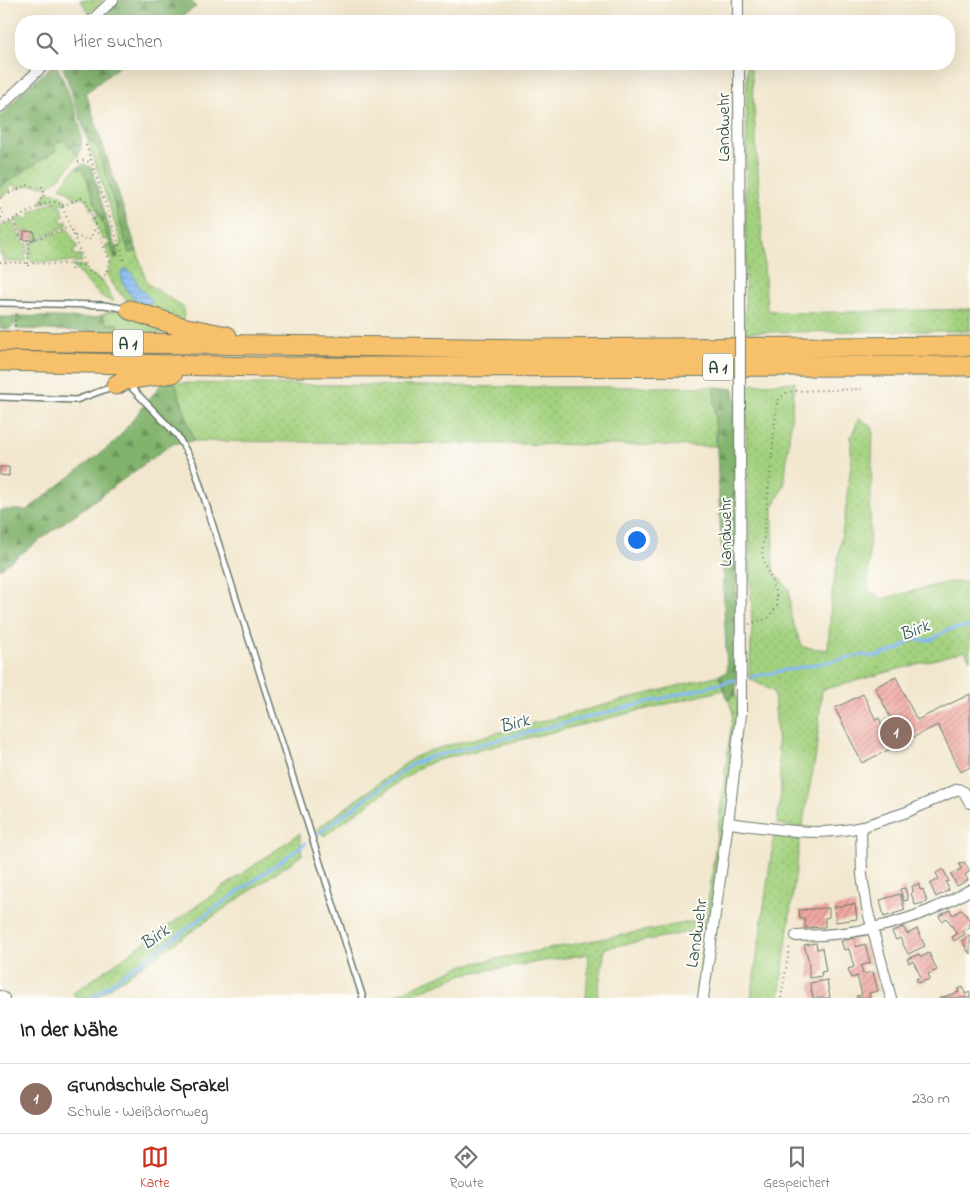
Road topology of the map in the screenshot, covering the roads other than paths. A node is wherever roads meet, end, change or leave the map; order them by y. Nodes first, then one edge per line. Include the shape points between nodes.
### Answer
1 (113, 0) edge
2 (738, 0) edge
3 (97, 15) edge
4 (738, 15) edge
5 (40, 70) edge
6 (739, 70) edge
7 (0, 107) edge
8 (0, 302) edge
9 (130, 310) joint
10 (0, 341) edge
11 (256, 346) junction
12 (970, 346) edge
13 (0, 361) edge
14 (970, 366) edge
15 (258, 367) junction
16 (120, 382) junction
17 (0, 397) edge
18 (970, 803) edge
19 (728, 823) junction
20 (861, 827) junction
21 (970, 890) edge
22 (872, 929) junction
23 (794, 936) road end
24 (0, 996) edge
25 (4, 998) edge
26 (363, 998) edge
27 (702, 998) edge
28 (891, 998) edge

1 - 3 street
2 - 4 street
5 - 7 street
6 - 19 street, Landwehr, bridge via 741,715
8 - 9 lane via 104,305
9 - 11 highway via 182,327 242,339
10 - 11 highway, A 1
11 - 12 highway, A 1 via 528,349
13 - 15 highway, A 1
14 - 15 highway, A 1
15 - 16 highway via 161,374
16 - 17 lane via 76,400
16 - 26 lane via 177,435 193,463
18 - 20 street via 964,792 958,789
19 - 20 street via 788,832
19 - 27 street, Landwehr
20 - 22 street via 863,881
21 - 22 street via 928,912
22 - 23 street via 834,935
22 - 28 street
24 - 25 street

